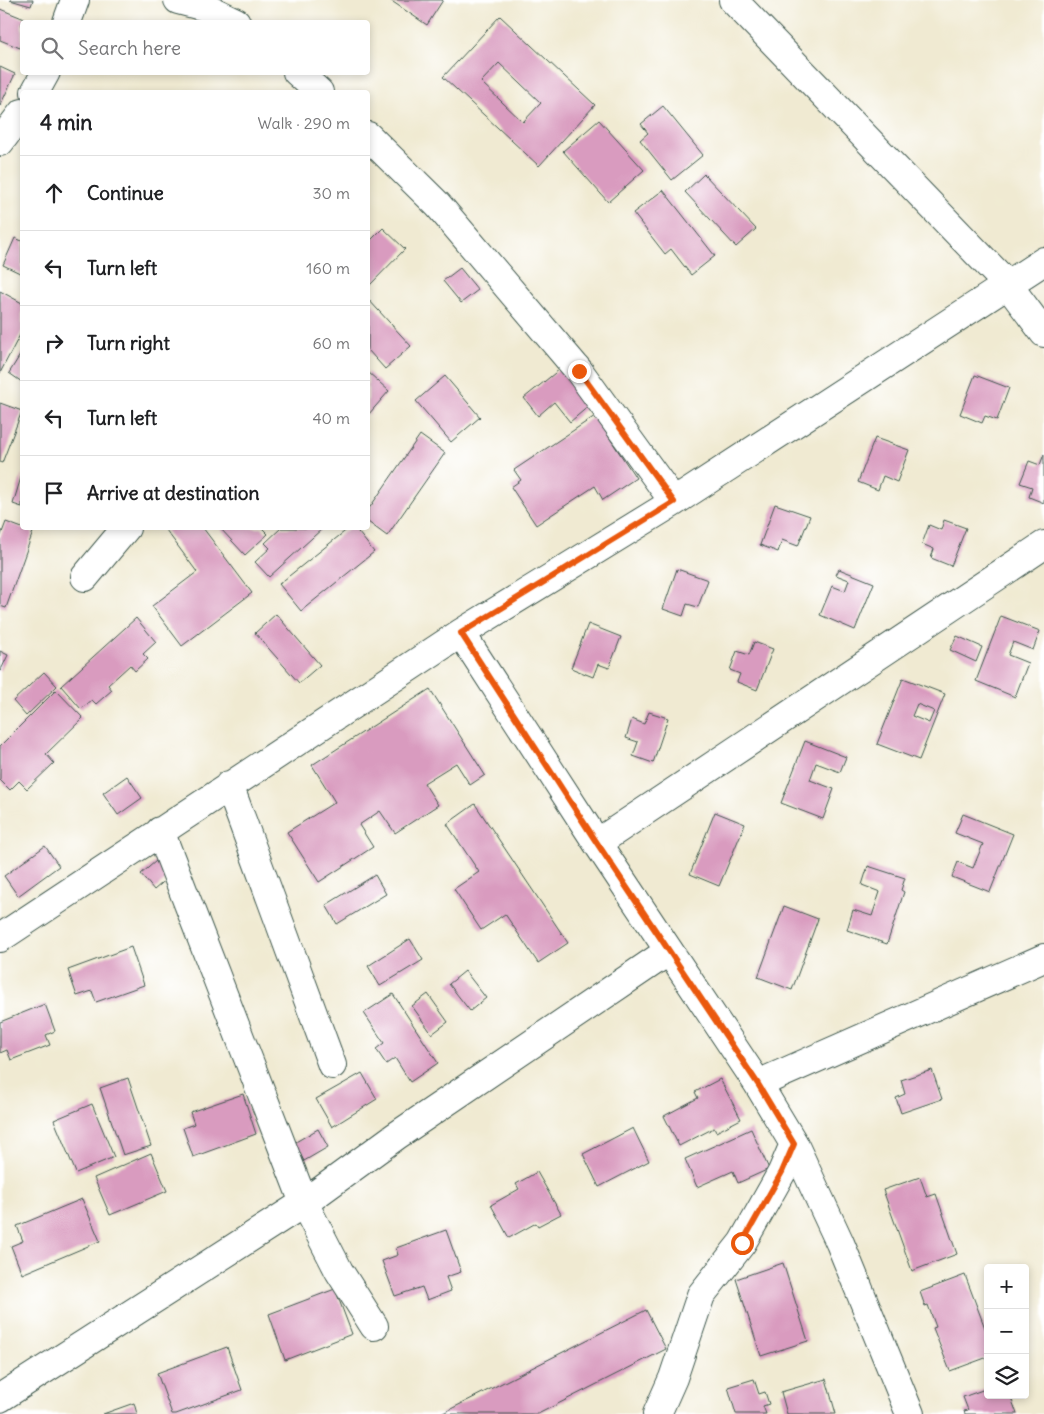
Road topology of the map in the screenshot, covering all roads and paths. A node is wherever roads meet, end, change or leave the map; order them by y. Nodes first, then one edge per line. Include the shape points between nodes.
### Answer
1 (75, 0) edge
2 (178, 0) edge
3 (733, 0) edge
4 (68, 20) edge
5 (232, 20) edge
6 (44, 75) edge
7 (301, 75) edge
8 (36, 90) edge
9 (317, 90) edge
10 (20, 116) edge
11 (0, 142) edge
12 (370, 145) edge
13 (1044, 261) edge
14 (1008, 285) junction
15 (1044, 333) edge
16 (674, 502) junction
17 (124, 530) edge
18 (1044, 545) edge
19 (85, 577) dead end
20 (461, 633) junction
21 (229, 786) junction
22 (160, 831) junction
23 (597, 843) junction
24 (0, 938) edge
25 (670, 951) junction
26 (1044, 958) edge
27 (332, 1065) dead end
28 (758, 1084) junction
29 (794, 1144) junction
30 (304, 1203) junction
31 (374, 1326) dead end
32 (0, 1398) edge
33 (657, 1414) edge
34 (910, 1414) edge

1 - 4 street
2 - 5 street
3 - 14 street
6 - 8 street
7 - 9 street
10 - 11 street
12 - 16 street via 438,205 579,371
13 - 14 street
14 - 15 street
14 - 16 street
16 - 20 street
17 - 19 street
18 - 23 street
20 - 21 street
20 - 23 street
21 - 22 street
21 - 27 street
22 - 24 street
22 - 30 street
23 - 25 street
25 - 28 street
25 - 30 street via 396,1136
26 - 28 street
28 - 29 street
29 - 33 street via 742,1243 701,1295 673,1378
29 - 34 street via 840,1243
30 - 31 street
30 - 32 street

